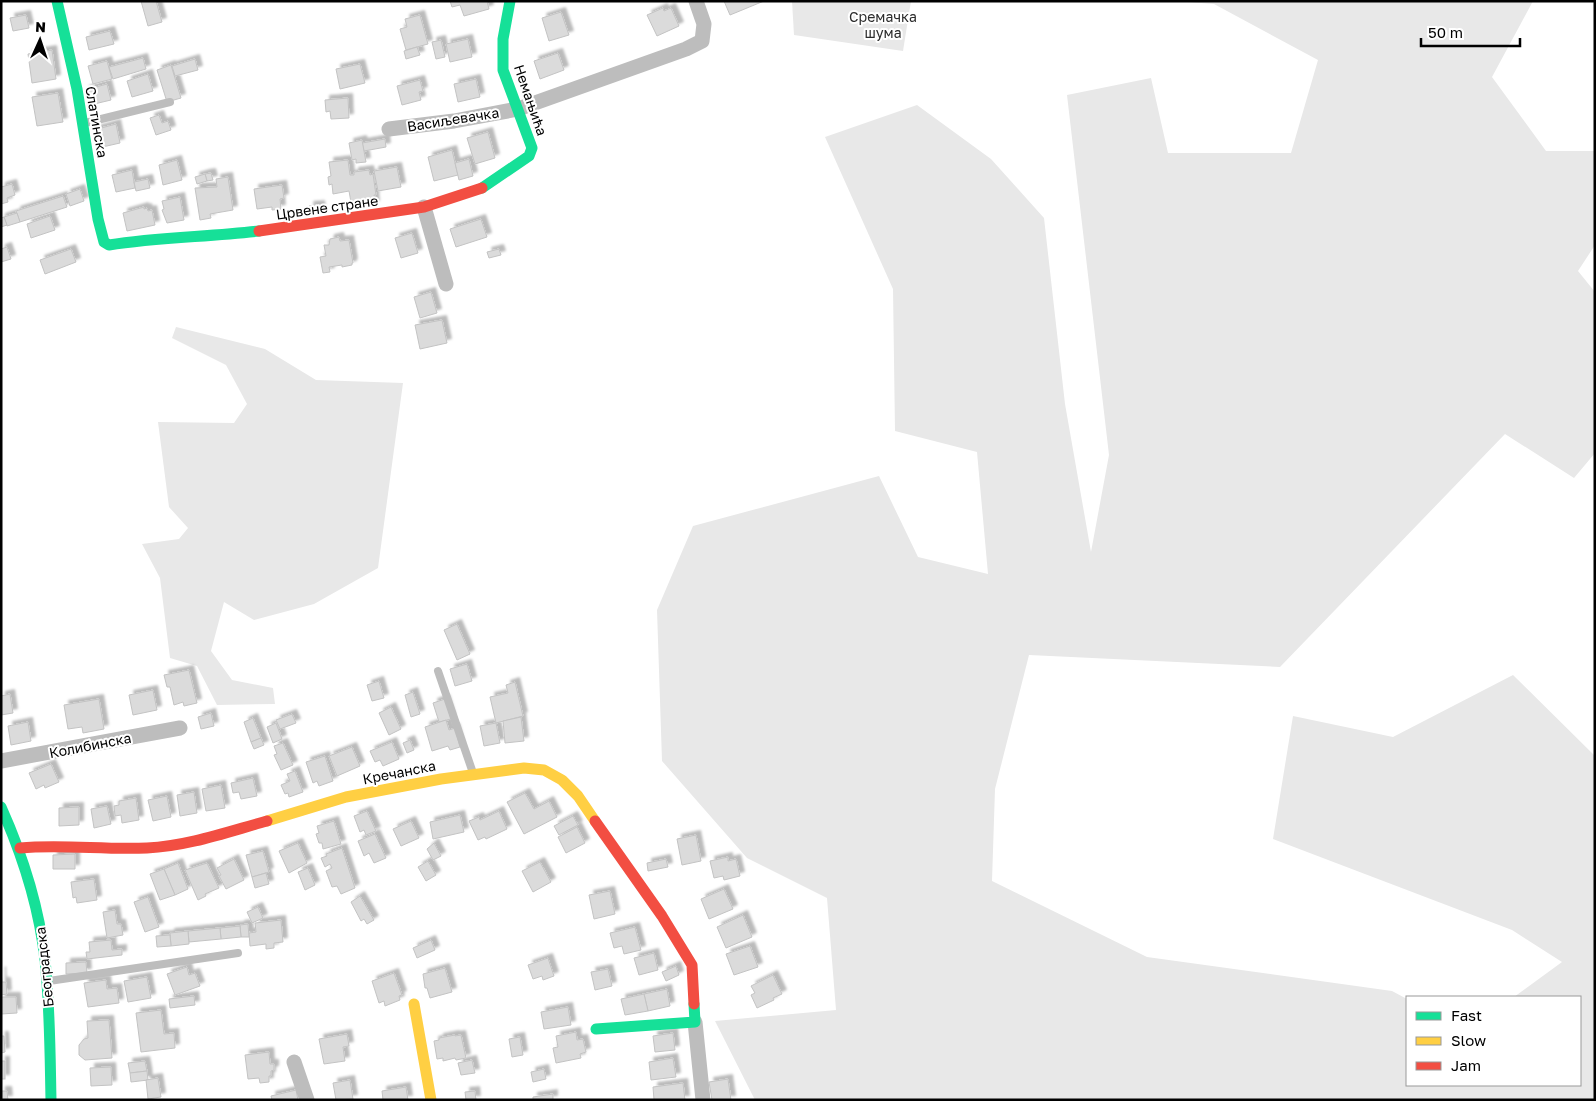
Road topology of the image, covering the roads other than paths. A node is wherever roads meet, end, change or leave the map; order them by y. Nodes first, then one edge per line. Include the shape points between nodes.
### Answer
1 (57, 1) edge
2 (510, 1) edge
3 (696, 1) edge
4 (170, 102) dead end
5 (518, 109) junction
6 (83, 124) junction
7 (388, 128) dead end
8 (532, 148) joint
9 (424, 207) junction
10 (108, 245) joint
11 (446, 284) dead end
12 (438, 671) dead end
13 (180, 728) dead end
14 (1, 761) edge
15 (474, 774) junction
16 (1, 807) edge
17 (12, 842) edge
18 (238, 953) dead end
19 (47, 981) junction
20 (414, 1004) dead end
21 (695, 1022) junction
22 (596, 1029) dead end
23 (294, 1062) dead end
24 (51, 1100) edge
25 (307, 1100) edge
26 (430, 1100) edge
27 (702, 1100) edge

1 - 6 street, Слатинска
2 - 5 street, Немањића via 503,39 503,70
3 - 5 street, Васиљевачка via 704,24 702,41
4 - 6 lane
5 - 7 street, Васиљевачка via 454,121
5 - 8 street, Немањића
6 - 10 street, Слатинска via 98,218 104,242
8 - 9 street, Црвене стране via 529,156 485,187
9 - 10 street, Црвене стране via 273,230
9 - 11 street
12 - 15 lane
13 - 14 street, Колибинска
15 - 17 street, Кречанска via 346,797 198,841 149,848 108,849
15 - 21 street, Кречанска via 524,768 544,770 562,780 578,796 625,861 692,965
16 - 17 street, Београдска
17 - 19 street, Београдска via 32,891 41,929
18 - 19 lane
19 - 24 street, Београдска
20 - 26 street
21 - 22 street
21 - 27 street
23 - 25 street

